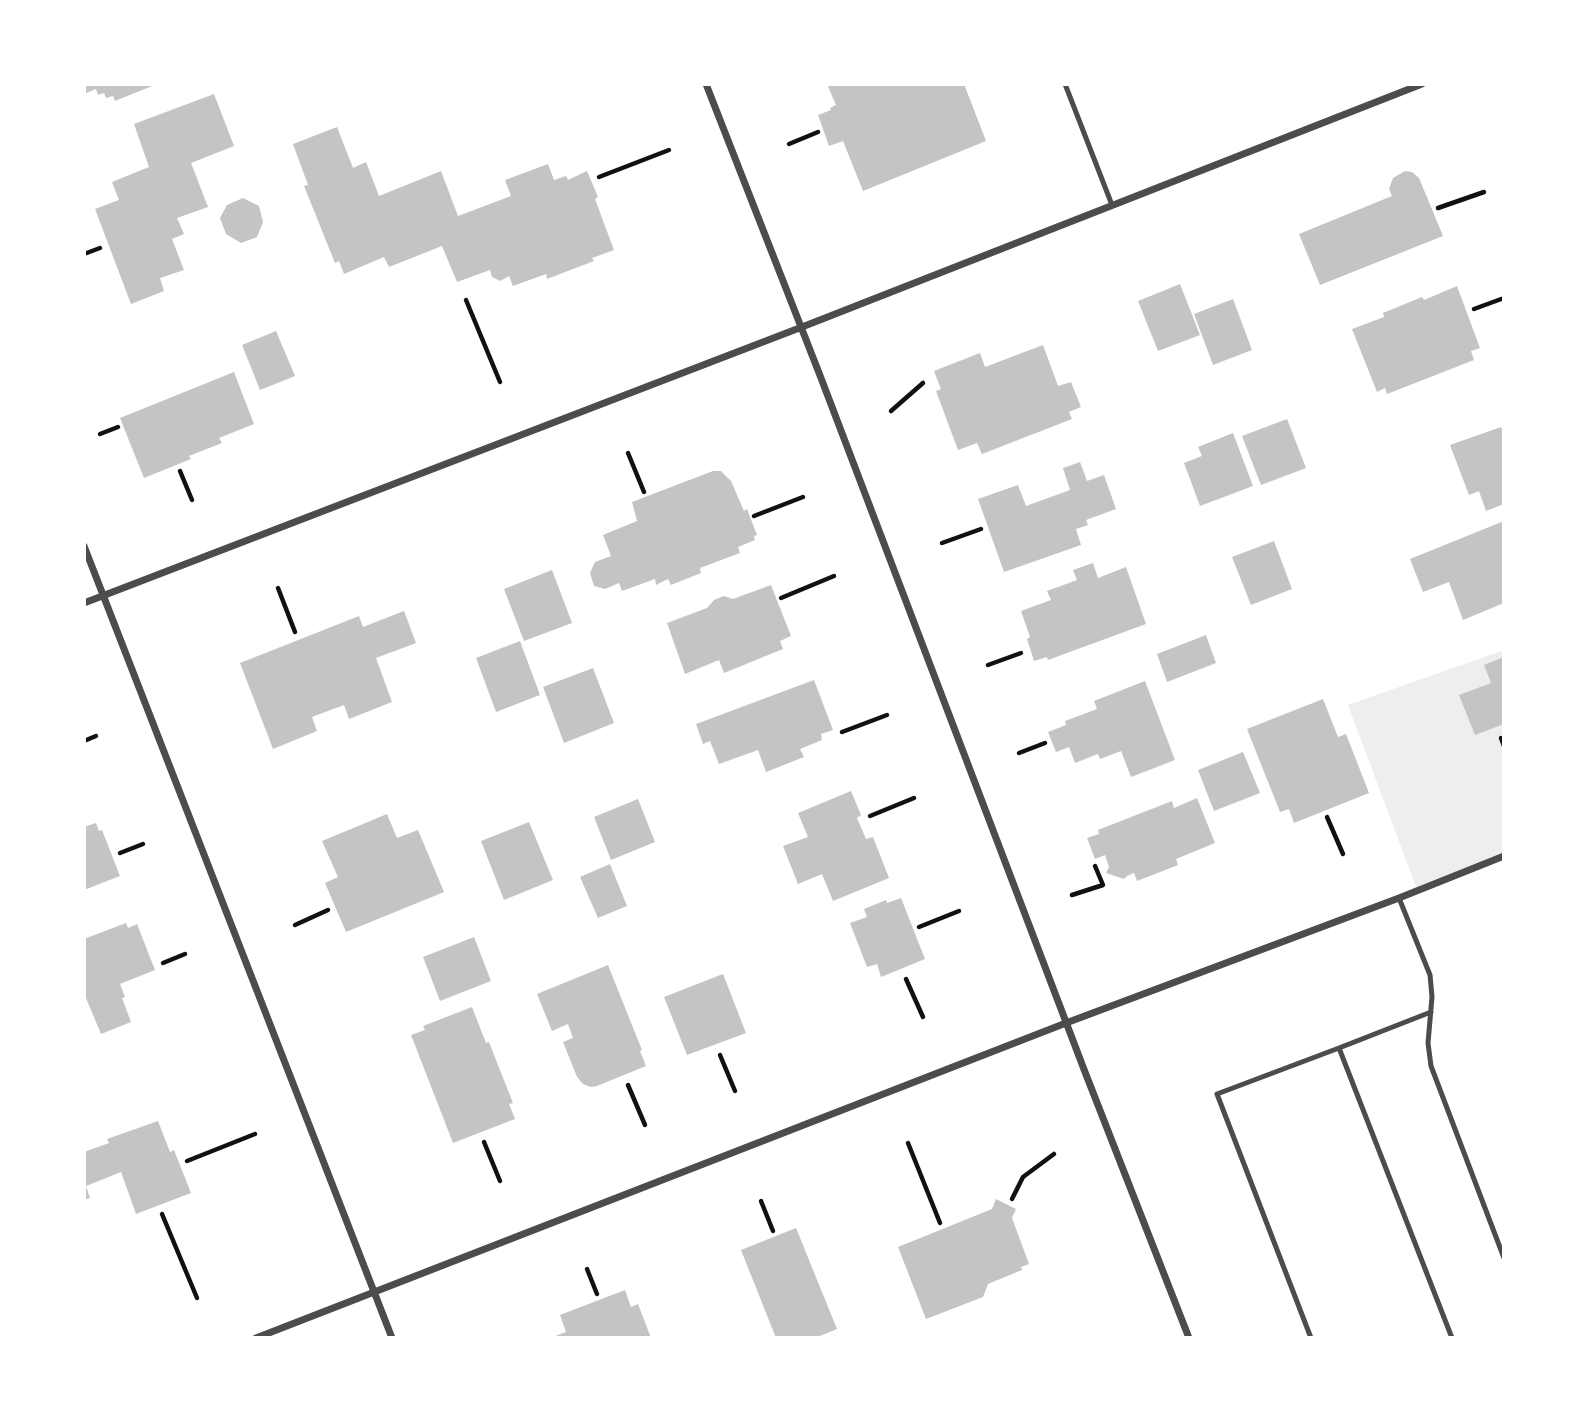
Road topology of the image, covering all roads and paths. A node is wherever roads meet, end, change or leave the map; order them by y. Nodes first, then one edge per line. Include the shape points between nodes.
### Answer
1 (706, 84) edge
2 (1065, 84) edge
3 (1422, 84) edge
4 (818, 132) dead end
5 (789, 144) dead end
6 (669, 150) dead end
7 (599, 177) dead end
8 (1484, 192) dead end
9 (1112, 205) junction
10 (1438, 208) dead end
11 (100, 248) dead end
12 (84, 254) edge
13 (1504, 298) edge
14 (466, 300) dead end
15 (1474, 309) dead end
16 (802, 327) junction
17 (499, 382) dead end
18 (923, 383) dead end
19 (891, 411) dead end
20 (118, 427) dead end
21 (100, 433) dead end
22 (628, 453) dead end
23 (180, 471) dead end
24 (644, 492) dead end
25 (803, 498) dead end
26 (192, 500) dead end
27 (754, 516) dead end
28 (981, 529) dead end
29 (942, 543) dead end
30 (84, 546) edge
31 (834, 576) dead end
32 (278, 588) dead end
33 (103, 596) junction
34 (781, 598) dead end
35 (84, 603) edge
36 (295, 632) dead end
37 (1021, 653) dead end
38 (988, 665) dead end
39 (887, 715) dead end
40 (842, 732) dead end
41 (96, 736) dead end
42 (1501, 738) dead end
43 (84, 741) edge
44 (1045, 743) dead end
45 (1504, 746) edge
46 (1019, 753) dead end
47 (914, 798) dead end
48 (870, 816) dead end
49 (1327, 817) dead end
50 (143, 844) dead end
51 (120, 853) dead end
52 (1343, 855) dead end
53 (1504, 856) edge
54 (1095, 866) dead end
55 (1072, 895) dead end
56 (1399, 898) junction
57 (328, 910) dead end
58 (959, 911) dead end
59 (295, 925) dead end
60 (919, 927) dead end
61 (185, 954) dead end
62 (163, 963) dead end
63 (906, 979) dead end
64 (1431, 1012) junction
65 (923, 1017) dead end
66 (1066, 1023) junction
67 (1339, 1048) junction
68 (720, 1055) dead end
69 (628, 1085) dead end
70 (735, 1091) dead end
71 (645, 1125) dead end
72 (255, 1134) dead end
73 (484, 1142) dead end
74 (908, 1143) dead end
75 (1054, 1154) dead end
76 (187, 1161) dead end
77 (500, 1181) dead end
78 (1013, 1199) dead end
79 (761, 1201) dead end
80 (162, 1214) dead end
81 (940, 1223) dead end
82 (773, 1231) dead end
83 (1504, 1258) edge
84 (587, 1269) dead end
85 (374, 1292) junction
86 (597, 1294) dead end
87 (197, 1298) dead end
88 (256, 1338) edge
89 (392, 1338) edge
90 (1189, 1338) edge
91 (1311, 1338) edge
92 (1452, 1338) edge

1 - 16 street
2 - 9 lane
3 - 9 street
4 - 5 path
6 - 7 path
8 - 10 path
9 - 16 street
11 - 12 path
13 - 15 path
14 - 17 path
16 - 33 street
16 - 66 street
18 - 19 path
20 - 21 path
22 - 24 path
23 - 26 path
25 - 27 path
28 - 29 path
30 - 33 street
31 - 34 path
32 - 36 path
33 - 35 street
33 - 85 street
37 - 38 path
39 - 40 path
41 - 43 path
42 - 45 path
44 - 46 path
47 - 48 path
49 - 52 path
50 - 51 path
53 - 56 street
54 - 55 path via 1103,885
56 - 64 lane via 1430,975
56 - 66 street
57 - 59 path
58 - 60 path
61 - 62 path
63 - 65 path
64 - 67 lane
64 - 83 lane via 1431,1066
66 - 85 street
66 - 90 street
67 - 91 lane via 1217,1094
67 - 92 lane
68 - 70 path
69 - 71 path
72 - 76 path
73 - 77 path
74 - 81 path
75 - 78 path via 1023,1177
79 - 82 path
80 - 87 path
84 - 86 path
85 - 88 street
85 - 89 street

